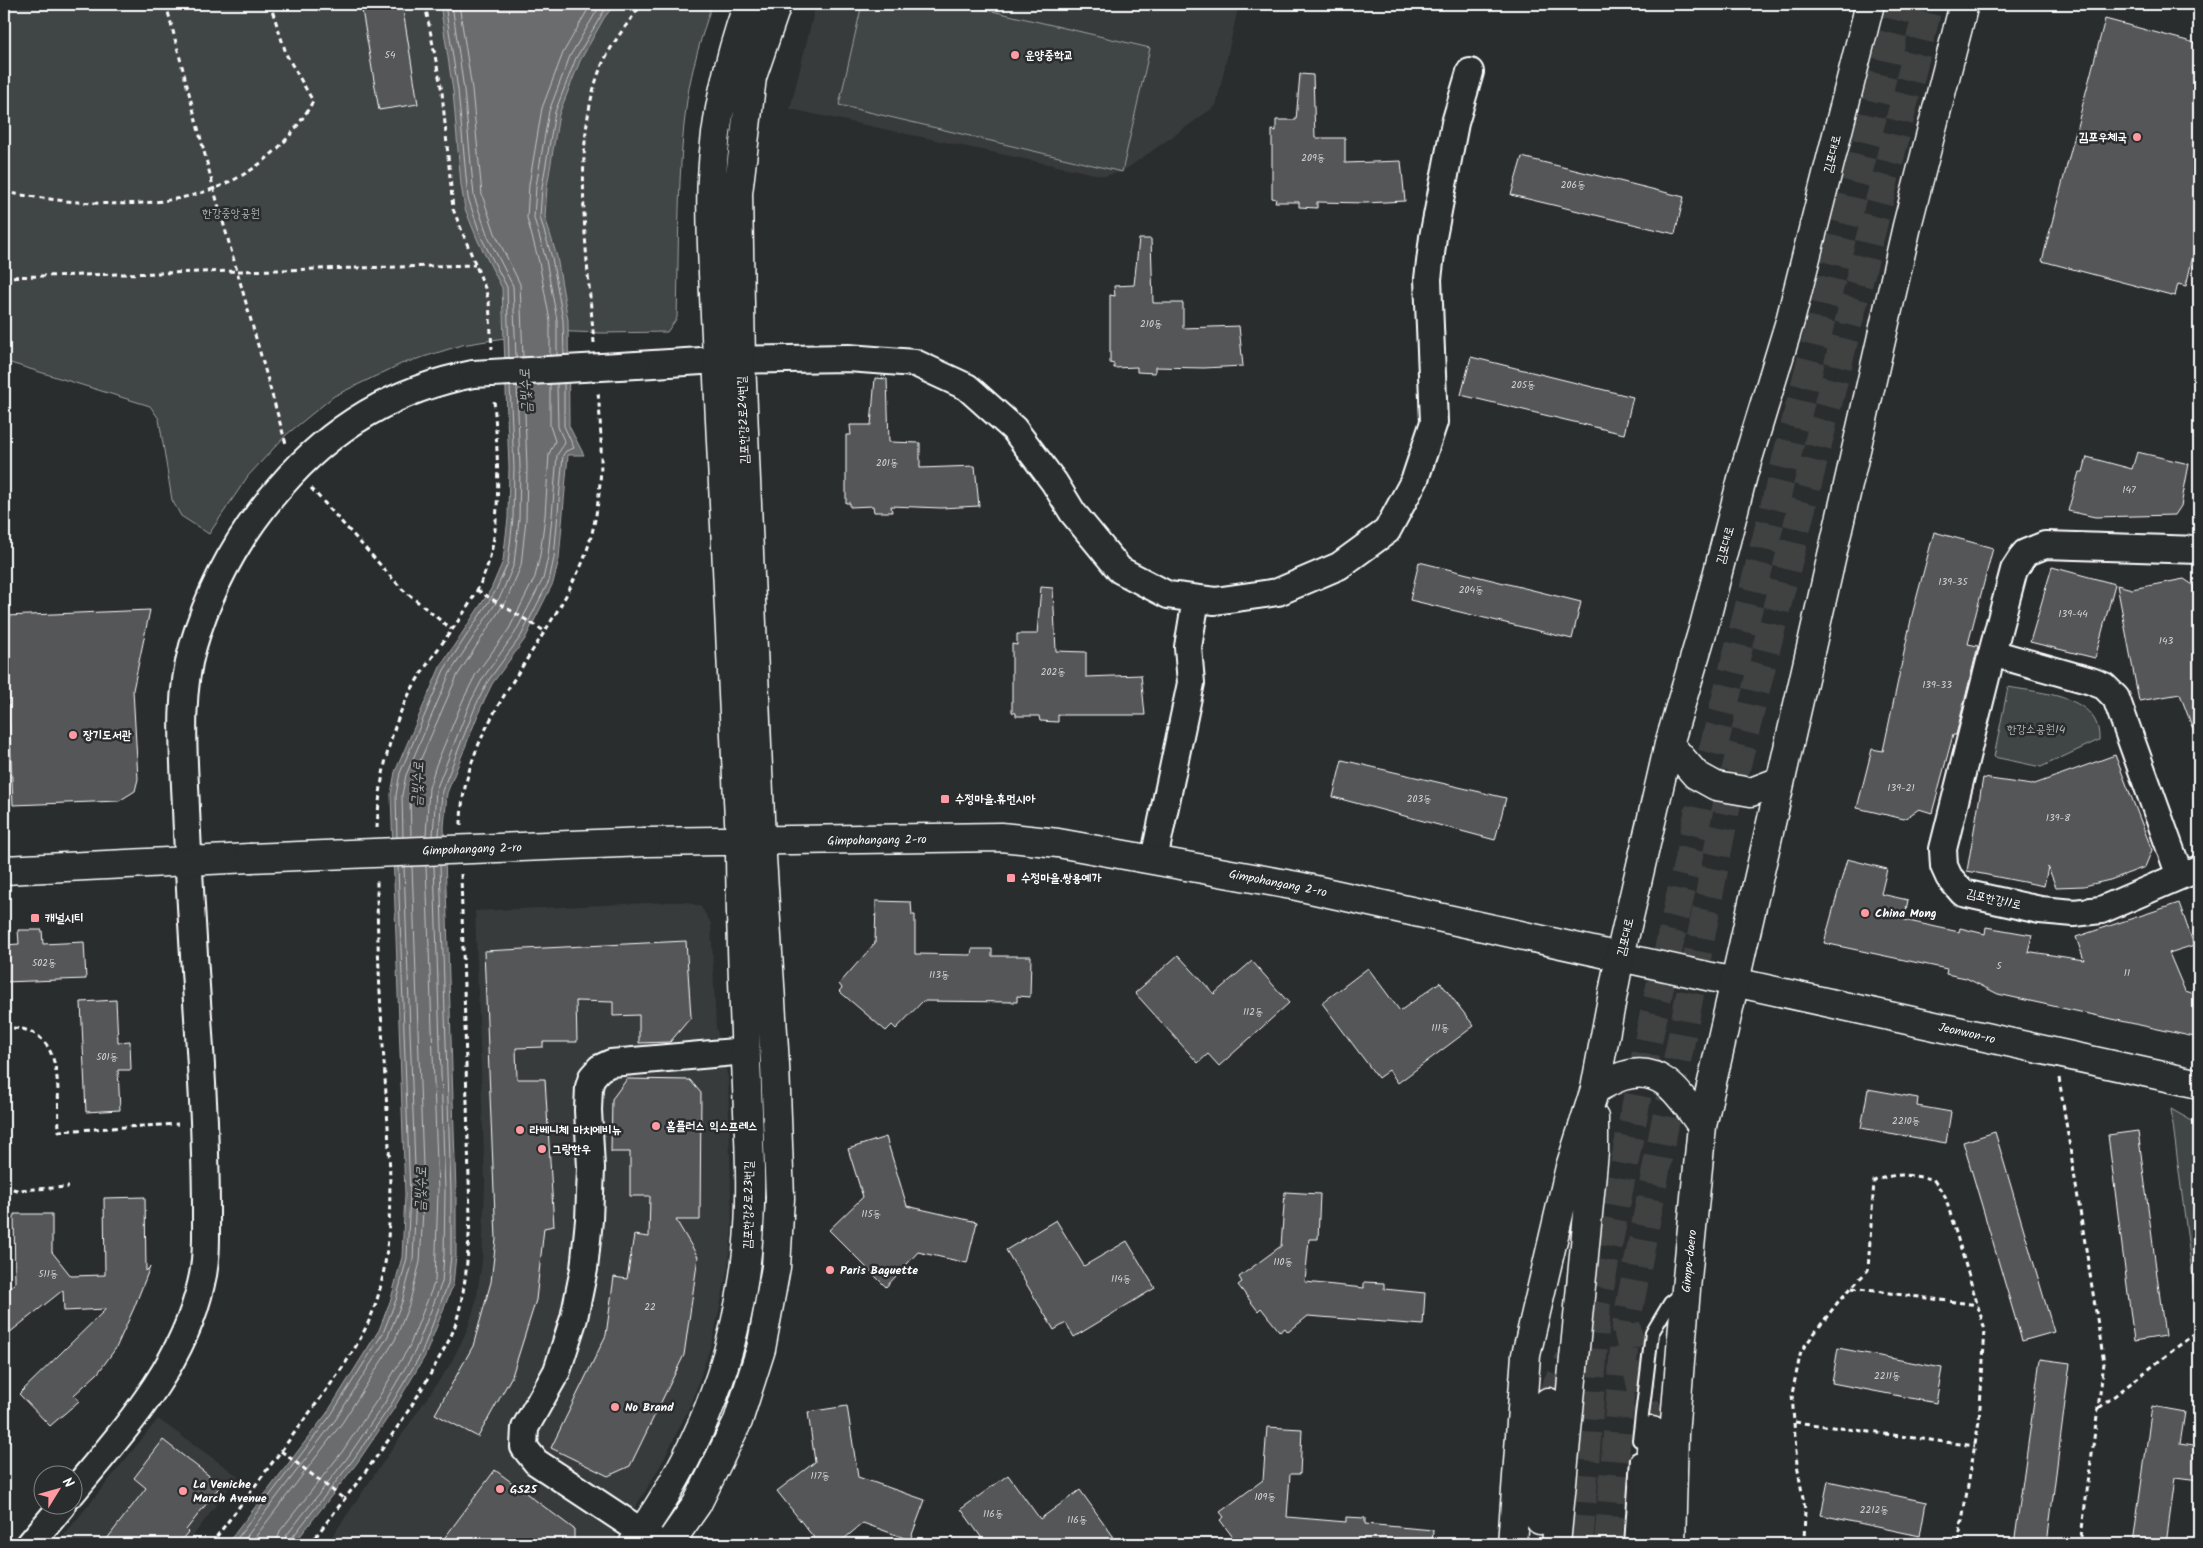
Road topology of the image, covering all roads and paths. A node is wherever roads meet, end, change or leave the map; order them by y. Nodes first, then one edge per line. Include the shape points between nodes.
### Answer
1 (166, 4) edge
2 (270, 4) edge
3 (425, 4) edge
4 (642, 4) edge
5 (748, 4) edge
6 (777, 4) edge
7 (1870, 4) edge
8 (1964, 4) edge
9 (1470, 72) dead end
10 (214, 190) junction
11 (4, 192) edge
12 (476, 265) junction
13 (238, 272) junction
14 (4, 277) edge
15 (594, 347) dead end
16 (492, 350) dead end
17 (729, 360) junction
18 (598, 386) dead end
19 (494, 397) dead end
20 (296, 468) junction
21 (2199, 550) edge
22 (477, 590) junction
23 (1196, 599) junction
24 (451, 629) junction
25 (546, 632) junction
26 (1992, 653) junction
27 (1670, 744) junction
28 (1780, 781) junction
29 (461, 829) dead end
30 (376, 833) dead end
31 (751, 841) junction
32 (1154, 859) junction
33 (188, 861) junction
34 (461, 865) dead end
35 (4, 870) edge
36 (376, 870) dead end
37 (2190, 872) edge
38 (1620, 956) junction
39 (1736, 982) junction
40 (4, 1028) edge
41 (746, 1050) junction
42 (2055, 1053) junction
43 (2199, 1084) edge
44 (1594, 1089) junction
45 (178, 1124) dead end
46 (1702, 1126) junction
47 (4, 1186) edge
48 (69, 1187) dead end
49 (1852, 1288) junction
50 (1686, 1290) junction
51 (1978, 1305) junction
52 (2199, 1330) edge
53 (1548, 1402) tunnel mouth
54 (2098, 1409) junction
55 (1795, 1422) junction
56 (1652, 1431) tunnel mouth
57 (1975, 1446) junction
58 (281, 1451) junction
59 (82, 1481) edge
60 (344, 1499) junction
61 (54, 1516) edge
62 (645, 1540) edge
63 (30, 1544) edge
64 (211, 1544) edge
65 (310, 1544) edge
66 (669, 1544) edge
67 (1512, 1544) edge
68 (1538, 1544) edge
69 (1556, 1544) edge
70 (1631, 1544) edge
71 (1646, 1544) edge
72 (1671, 1544) edge
73 (1804, 1544) edge
74 (1958, 1544) edge
75 (2080, 1544) edge

1 - 10 path
2 - 10 path via 287,56 313,101 300,125 284,143 250,170
3 - 12 path via 442,92 453,209
4 - 15 path via 609,50 588,111 584,195
5 - 17 street, 김포한강2로24번길 via 727,69 712,179 713,273
6 - 17 street, 김포한강2로24번길 via 752,77 742,145
7 - 27 street, 김포대로 via 1790,321 1743,475
8 - 28 street via 1907,226
9 - 23 street via 1454,123 1433,237 1428,279 1434,422 1415,478 1387,531 1339,566 1278,592 1215,602
10 - 11 path via 142,204 101,205
10 - 13 path
12 - 13 path
12 - 16 path via 489,302
13 - 14 path
13 - 20 path via 285,443
17 - 20 street, bridge via 473,374 441,380 368,412
17 - 23 street via 848,358 914,363 967,387 1014,429 1088,533 1120,570 1168,595
17 - 31 street, 김포한강2로24번길
18 - 25 path via 602,472 598,509 585,557
19 - 22 path via 495,519 491,551
20 - 24 path via 316,495 402,589
20 - 33 street via 262,507 238,544 211,595 192,648 184,700
21 - 26 street, 김포한강11로 via 2045,546 2025,553 2014,570
22 - 24 path
22 - 25 path
23 - 32 street via 1188,646 1191,683
24 - 30 path via 418,678 398,717 379,791
25 - 29 path via 478,744 466,780
26 - 37 street, 김포한강11로 via 2104,686 2116,698
26 - 37 street, 김포한강11로 via 1943,849 1944,866 1963,894 2040,910 2074,913 2101,910
27 - 28 street via 1696,775 1716,786 1751,792
27 - 38 street, 김포대로
28 - 39 street
31 - 32 street, Gimpohangang 2-ro via 1001,837
31 - 33 street, Gimpohangang 2-ro, bridge via 646,842
31 - 41 street, 김포한강2로23번길 via 740,922
31 - 66 street via 775,1064 780,1198 776,1267 762,1349 738,1422 697,1504
32 - 38 street, Gimpohangang 2-ro via 1297,886
33 - 35 street, Gimpohangang 2-ro
33 - 59 street via 206,1159 206,1247 201,1283 190,1321 159,1380 134,1418
34 - 60 path via 470,1216 467,1273 453,1332 440,1357 418,1396
36 - 58 path via 389,1186 388,1235 382,1281 369,1321 354,1348
38 - 39 street, Gimpohangang 2-ro
38 - 44 street, 김포대로
39 - 42 street, Jeonwon-ro
39 - 46 street, Gimpo-daero
40 - 45 path via 26,1030 50,1047 56,1064 59,1130
41 - 62 street, 김포한강2로23번길 via 750,1188 748,1251 742,1292 720,1381 707,1417
41 - 62 street via 611,1063 600,1068 589,1087 591,1168 584,1269 574,1318 557,1372 525,1428 524,1447 536,1462
42 - 43 street, Jeonwon-ro
42 - 54 path via 2104,1363
44 - 46 street via 1624,1075 1645,1074 1664,1079
44 - 67 street via 1570,1167 1526,1355
44 - 69 street via 1594,1152
46 - 50 street, Gimpo-daero
47 - 48 path via 17,1190
49 - 51 path
49 - 51 path via 1868,1270 1874,1181 1889,1175 1906,1174 1933,1179 1945,1196
49 - 55 path via 1802,1351 1792,1394
50 - 70 lane via 1670,1303 1652,1333 1639,1438
50 - 72 street, Gimpo-daero via 1674,1434
51 - 57 path via 1985,1330
52 - 54 path
53 - 68 street
54 - 75 path
55 - 57 path
55 - 73 path via 1797,1465 1805,1509
56 - 71 street
57 - 74 path
58 - 60 path
58 - 64 path
60 - 65 path
61 - 63 street

